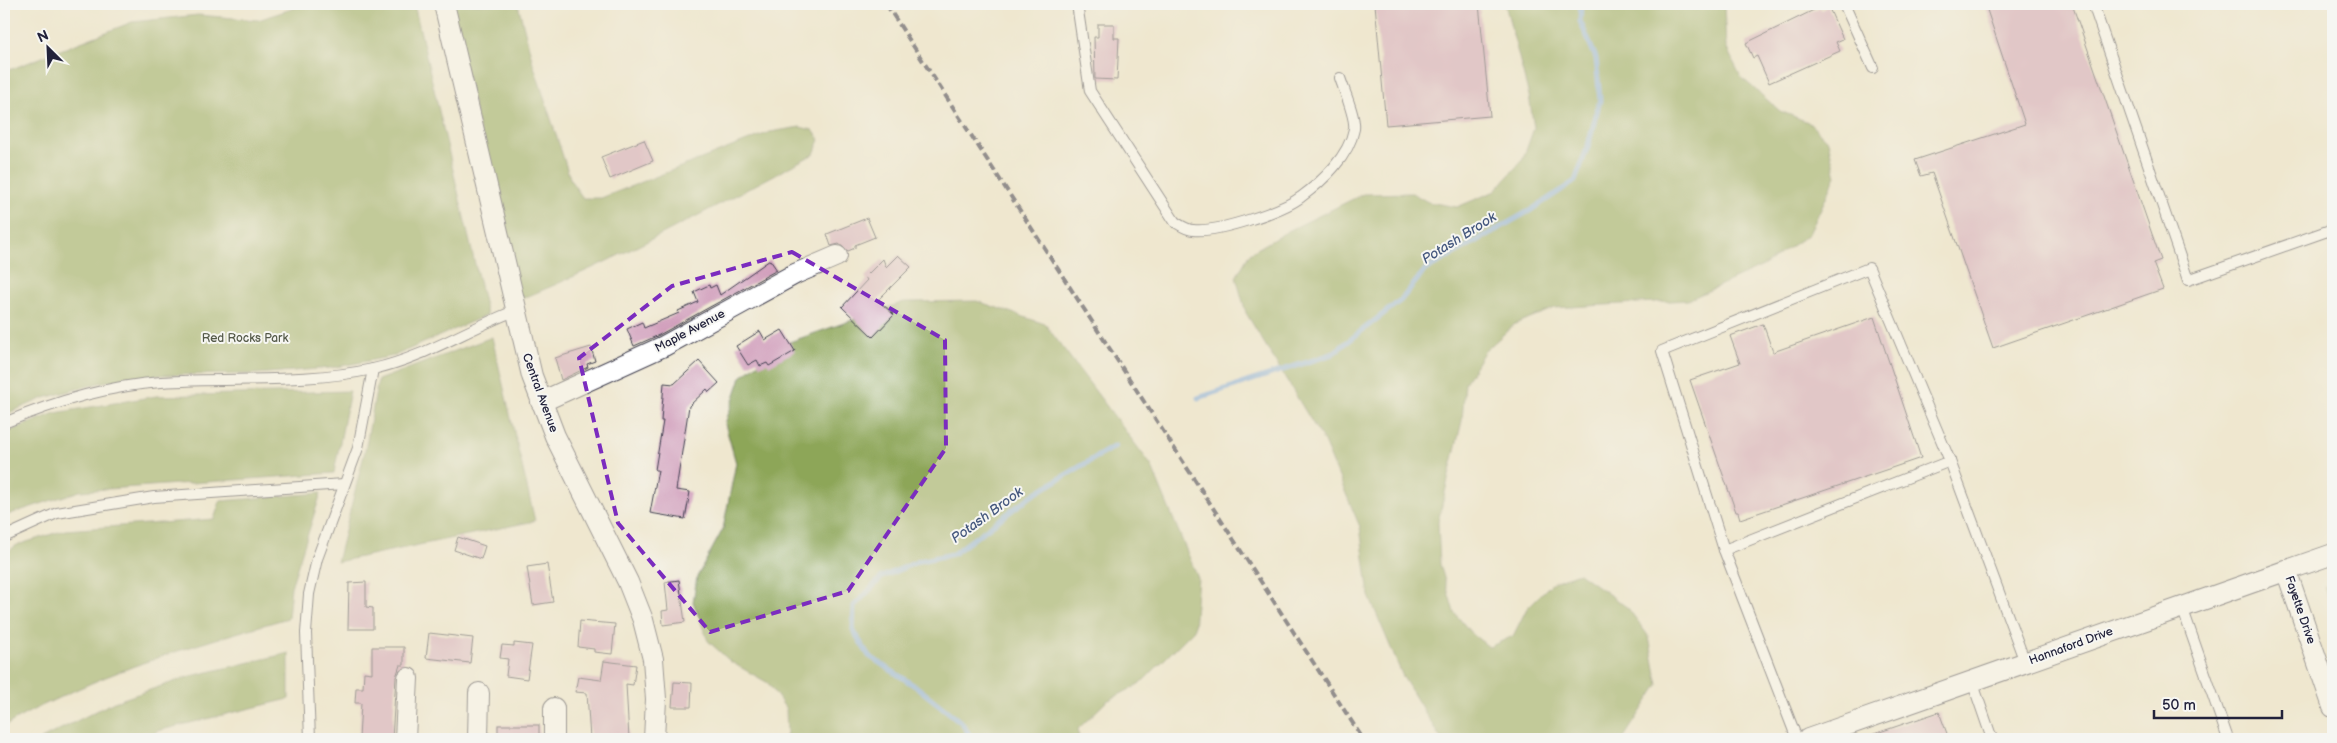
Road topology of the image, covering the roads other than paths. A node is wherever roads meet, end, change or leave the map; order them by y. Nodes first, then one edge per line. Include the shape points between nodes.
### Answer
1 (444, 4) edge
2 (1077, 4) edge
3 (1844, 4) edge
4 (2093, 4) edge
5 (1873, 68) dead end
6 (1340, 78) dead end
7 (2333, 229) edge
8 (837, 256) dead end
9 (517, 310) junction
10 (373, 369) junction
11 (541, 402) junction
12 (4, 423) edge
13 (1950, 461) junction
14 (344, 484) junction
15 (4, 537) edge
16 (1724, 550) junction
17 (2333, 554) edge
18 (2286, 570) junction
19 (2182, 607) junction
20 (2026, 662) junction
21 (408, 678) dead end
22 (1972, 681) junction
23 (479, 693) dead end
24 (2333, 707) edge
25 (554, 708) dead end
26 (310, 739) edge
27 (405, 739) edge
28 (478, 739) edge
29 (554, 739) edge
30 (654, 739) edge
31 (1797, 739) edge
32 (1808, 739) edge
33 (1992, 739) edge
34 (2228, 739) edge

1 - 9 street, Central Avenue
2 - 6 lane via 1090,91 1175,222 1192,230 1222,228 1262,216 1300,198 1330,170 1350,145 1354,126
3 - 5 lane
4 - 7 lane via 2188,280
8 - 11 street, Maple Avenue via 795,274 664,346
9 - 10 lane via 402,361
9 - 11 street, Central Avenue
10 - 12 lane via 254,381 132,385 60,402
10 - 14 lane via 358,448
11 - 30 street, Central Avenue via 628,582 643,620 653,659
13 - 16 lane
13 - 16 lane via 1868,268 1662,351
13 - 20 lane
14 - 15 lane via 154,496 57,513
14 - 26 lane via 317,559 309,594 306,633
16 - 31 lane
17 - 18 street, Hannaford Drive
18 - 19 street, Hannaford Drive
18 - 24 street, Fayette Drive
19 - 20 street, Hannaford Drive
19 - 34 lane
20 - 22 street, Hannaford Drive
21 - 27 street
22 - 32 street, Hannaford Drive
22 - 33 lane
23 - 28 street
25 - 29 street

